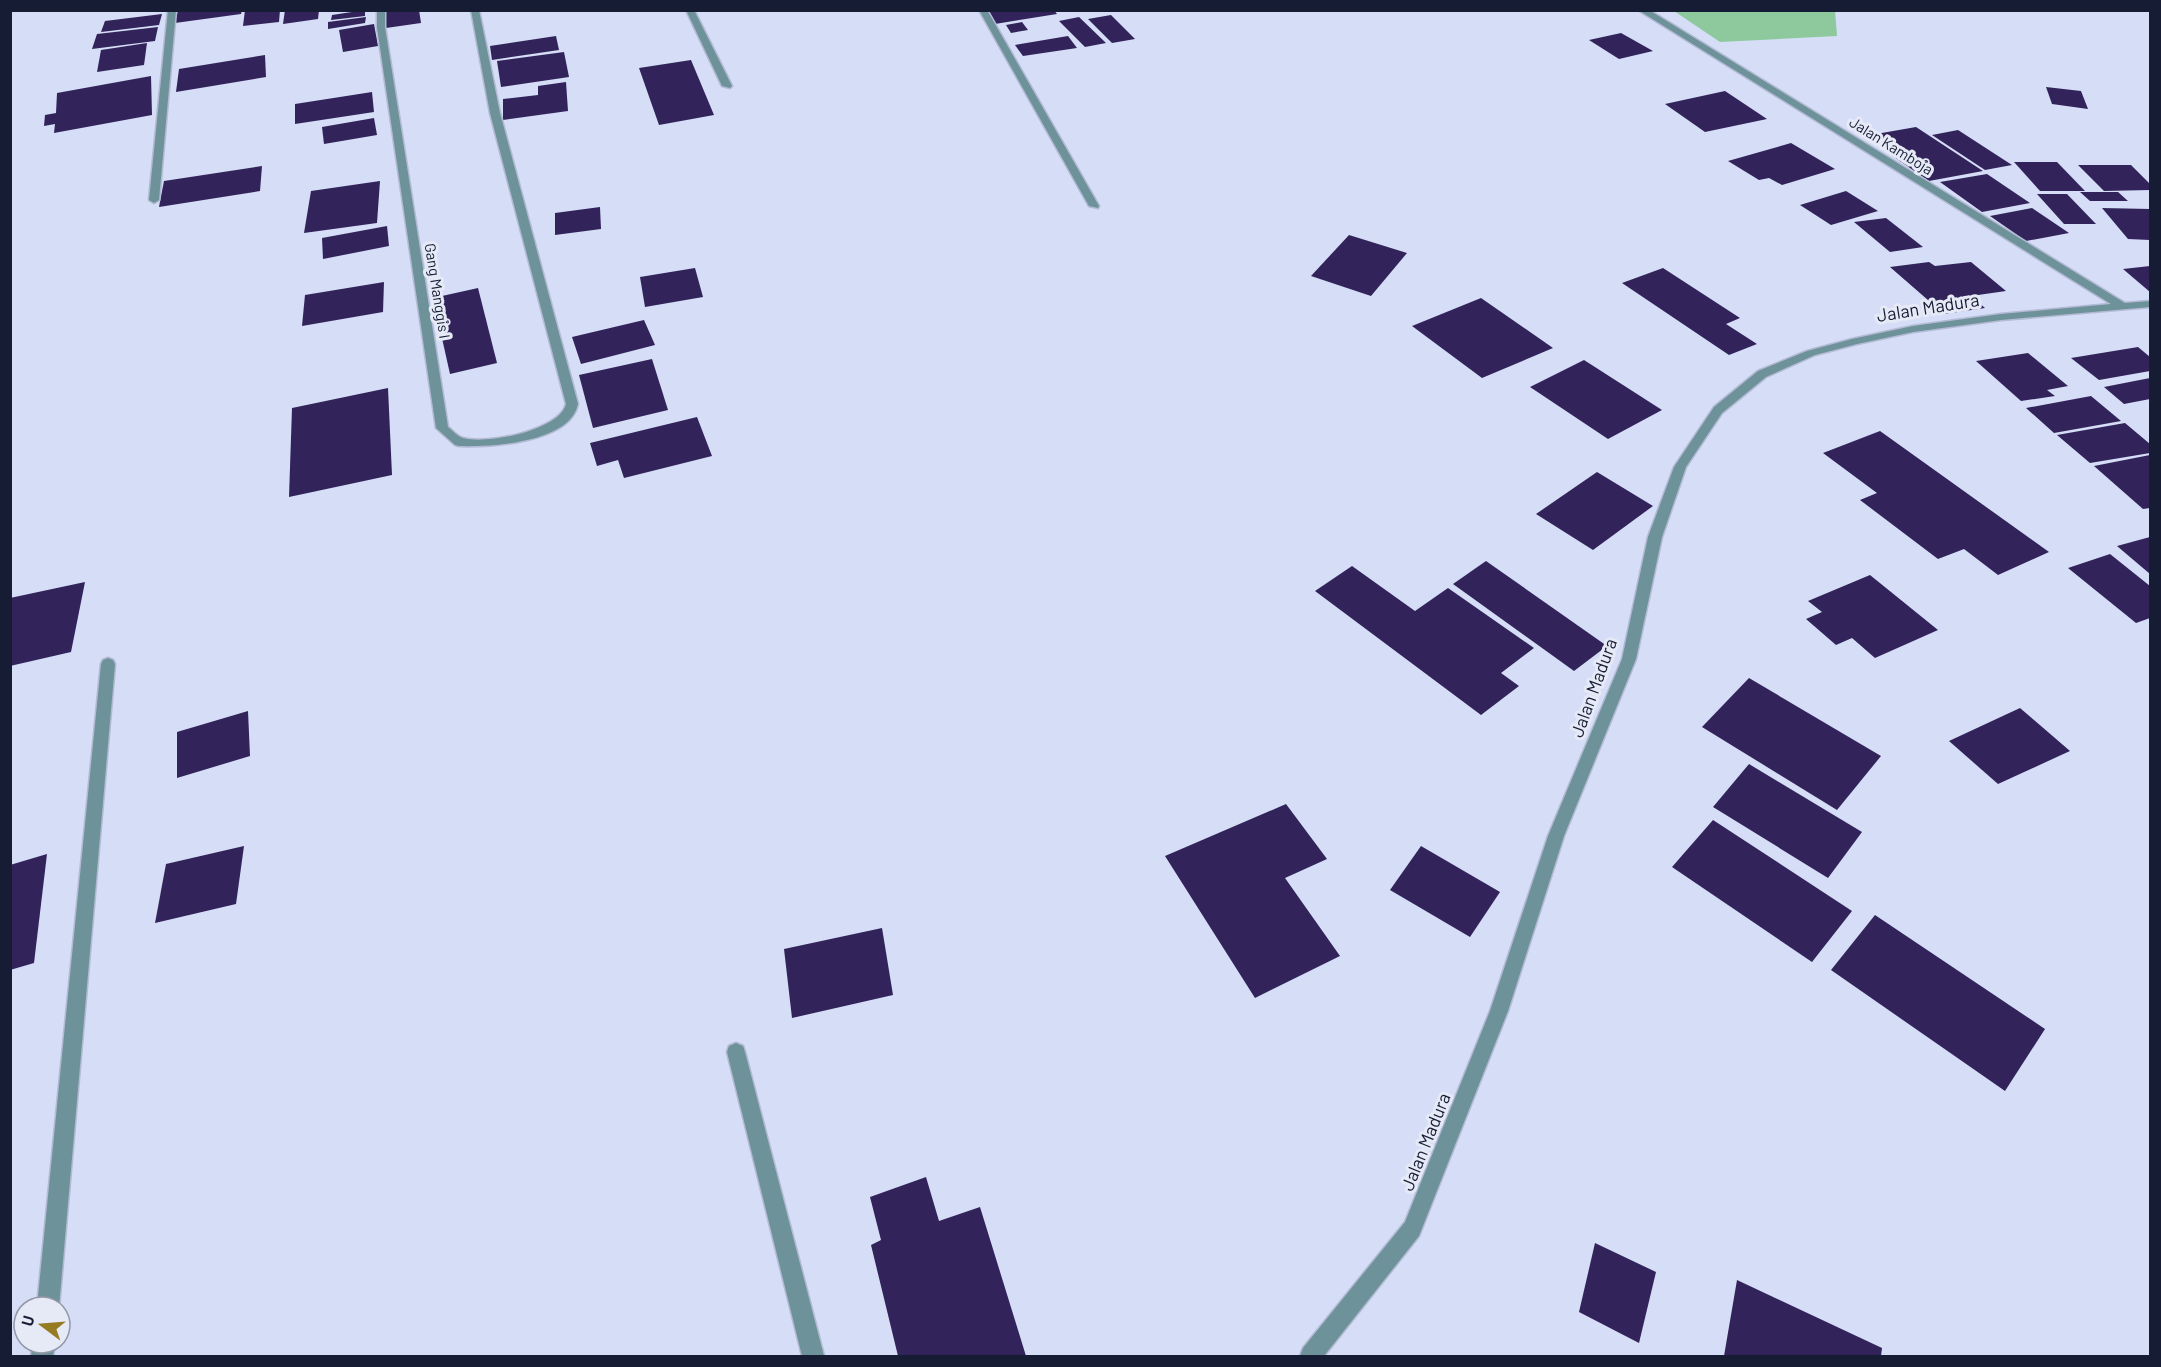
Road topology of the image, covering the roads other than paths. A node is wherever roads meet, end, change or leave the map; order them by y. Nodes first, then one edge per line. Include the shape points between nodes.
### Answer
1 (172, 10) edge
2 (381, 10) edge
3 (475, 10) edge
4 (690, 10) edge
5 (983, 10) edge
6 (1642, 10) edge
7 (727, 86) dead end
8 (154, 200) dead end
9 (1094, 206) dead end
10 (2151, 304) edge
11 (2124, 307) junction
12 (108, 664) dead end
13 (736, 1052) dead end
14 (49, 1295) edge
15 (813, 1356) edge
16 (1311, 1356) edge

1 - 8 street
2 - 3 street, Gang Manggis I via 442,428 459,442 494,443 550,429 570,413 572,404 495,113
4 - 7 street
5 - 9 street
6 - 11 street, Jalan Kamboja
10 - 11 street, Jalan Madura
11 - 16 street, Jalan Madura via 2001,317 1856,341 1811,353 1762,374 1718,410 1680,467 1655,537 1629,659 1556,836 1499,1011 1412,1229
12 - 14 street
13 - 15 street

